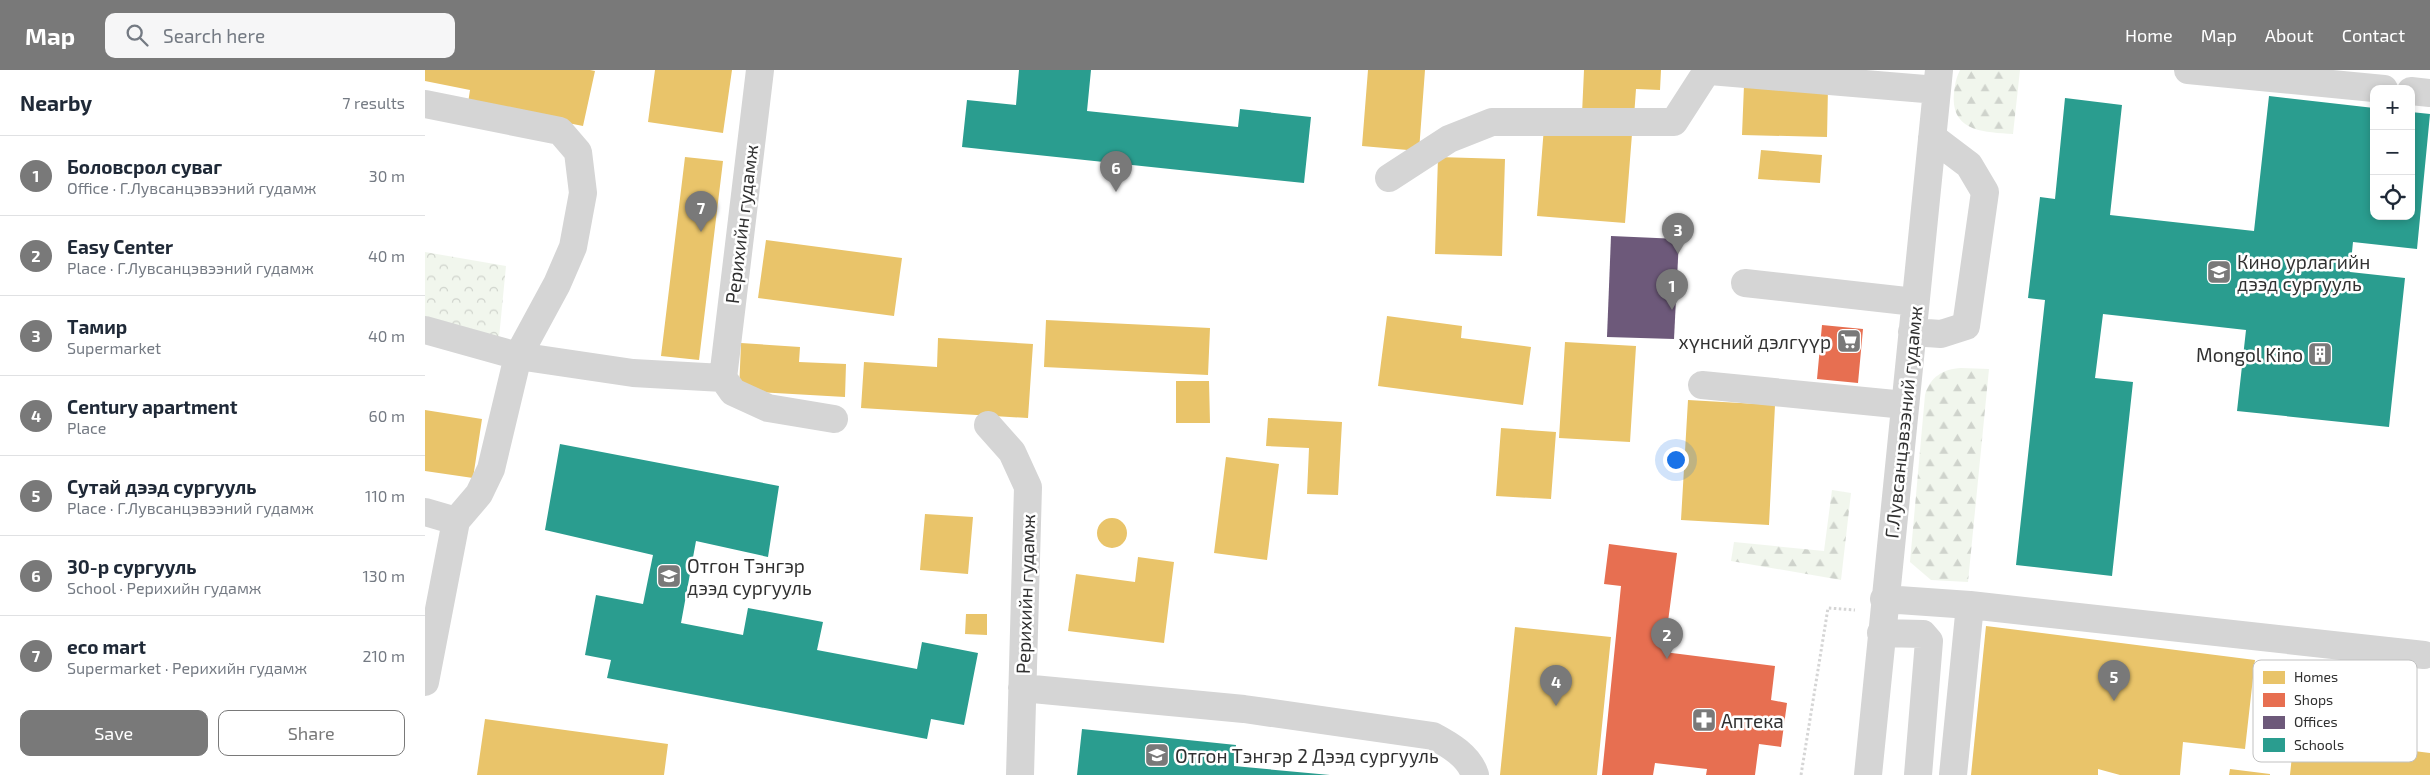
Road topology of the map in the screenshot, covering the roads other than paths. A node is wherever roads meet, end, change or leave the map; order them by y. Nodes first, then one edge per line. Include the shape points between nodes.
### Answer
1 (760, 70) edge
2 (2188, 70) edge
3 (1938, 80) edge
4 (2370, 88) edge
5 (2415, 91) edge
6 (2430, 93) edge
7 (425, 104) edge
8 (1932, 137) junction
9 (1389, 178) dead end
10 (1745, 283) dead end
11 (1915, 302) junction
12 (425, 330) edge
13 (1912, 332) junction
14 (518, 356) junction
15 (723, 378) junction
16 (1702, 385) dead end
17 (1905, 406) junction
18 (834, 419) dead end
19 (989, 425) dead end
20 (425, 512) edge
21 (456, 522) junction
22 (1970, 605) junction
23 (1883, 615) junction
24 (2424, 655) dead end
25 (425, 682) edge
26 (1022, 688) junction
27 (1020, 775) edge
28 (1475, 775) edge
29 (1868, 775) edge
30 (1918, 775) edge
31 (1953, 775) edge

1 - 15 street, Рерихийн гудамж
2 - 4 street
3 - 8 street, Г.Лувсанцэвээний гудамж
3 - 9 street via 1710,70 1675,122 1492,122 1449,139
5 - 6 street
7 - 14 street via 560,131 578,152 583,193 573,247
8 - 11 street, Г.Лувсанцэвээний гудамж
8 - 13 street via 1969,165 1985,192 1966,326 1941,334
10 - 11 street
11 - 13 street, Г.Лувсанцэвээний гудамж
12 - 14 street
13 - 17 street, Г.Лувсанцэвээний гудамж
14 - 15 street via 633,373
14 - 21 street via 491,469 479,494
15 - 18 street via 733,392 768,408
16 - 17 street
17 - 23 street, Г.Лувсанцэвээний гудамж
19 - 26 street, Рерихийн гудамж via 1013,452 1028,487
20 - 21 street
21 - 25 street
22 - 23 street
22 - 24 street
22 - 31 street
23 - 29 street, Г.Лувсанцэвээний гудамж
23 - 30 street via 1923,634 1929,641
26 - 27 street, Рерихийн гудамж
26 - 28 street via 1244,709 1433,736 1453,747 1472,766

